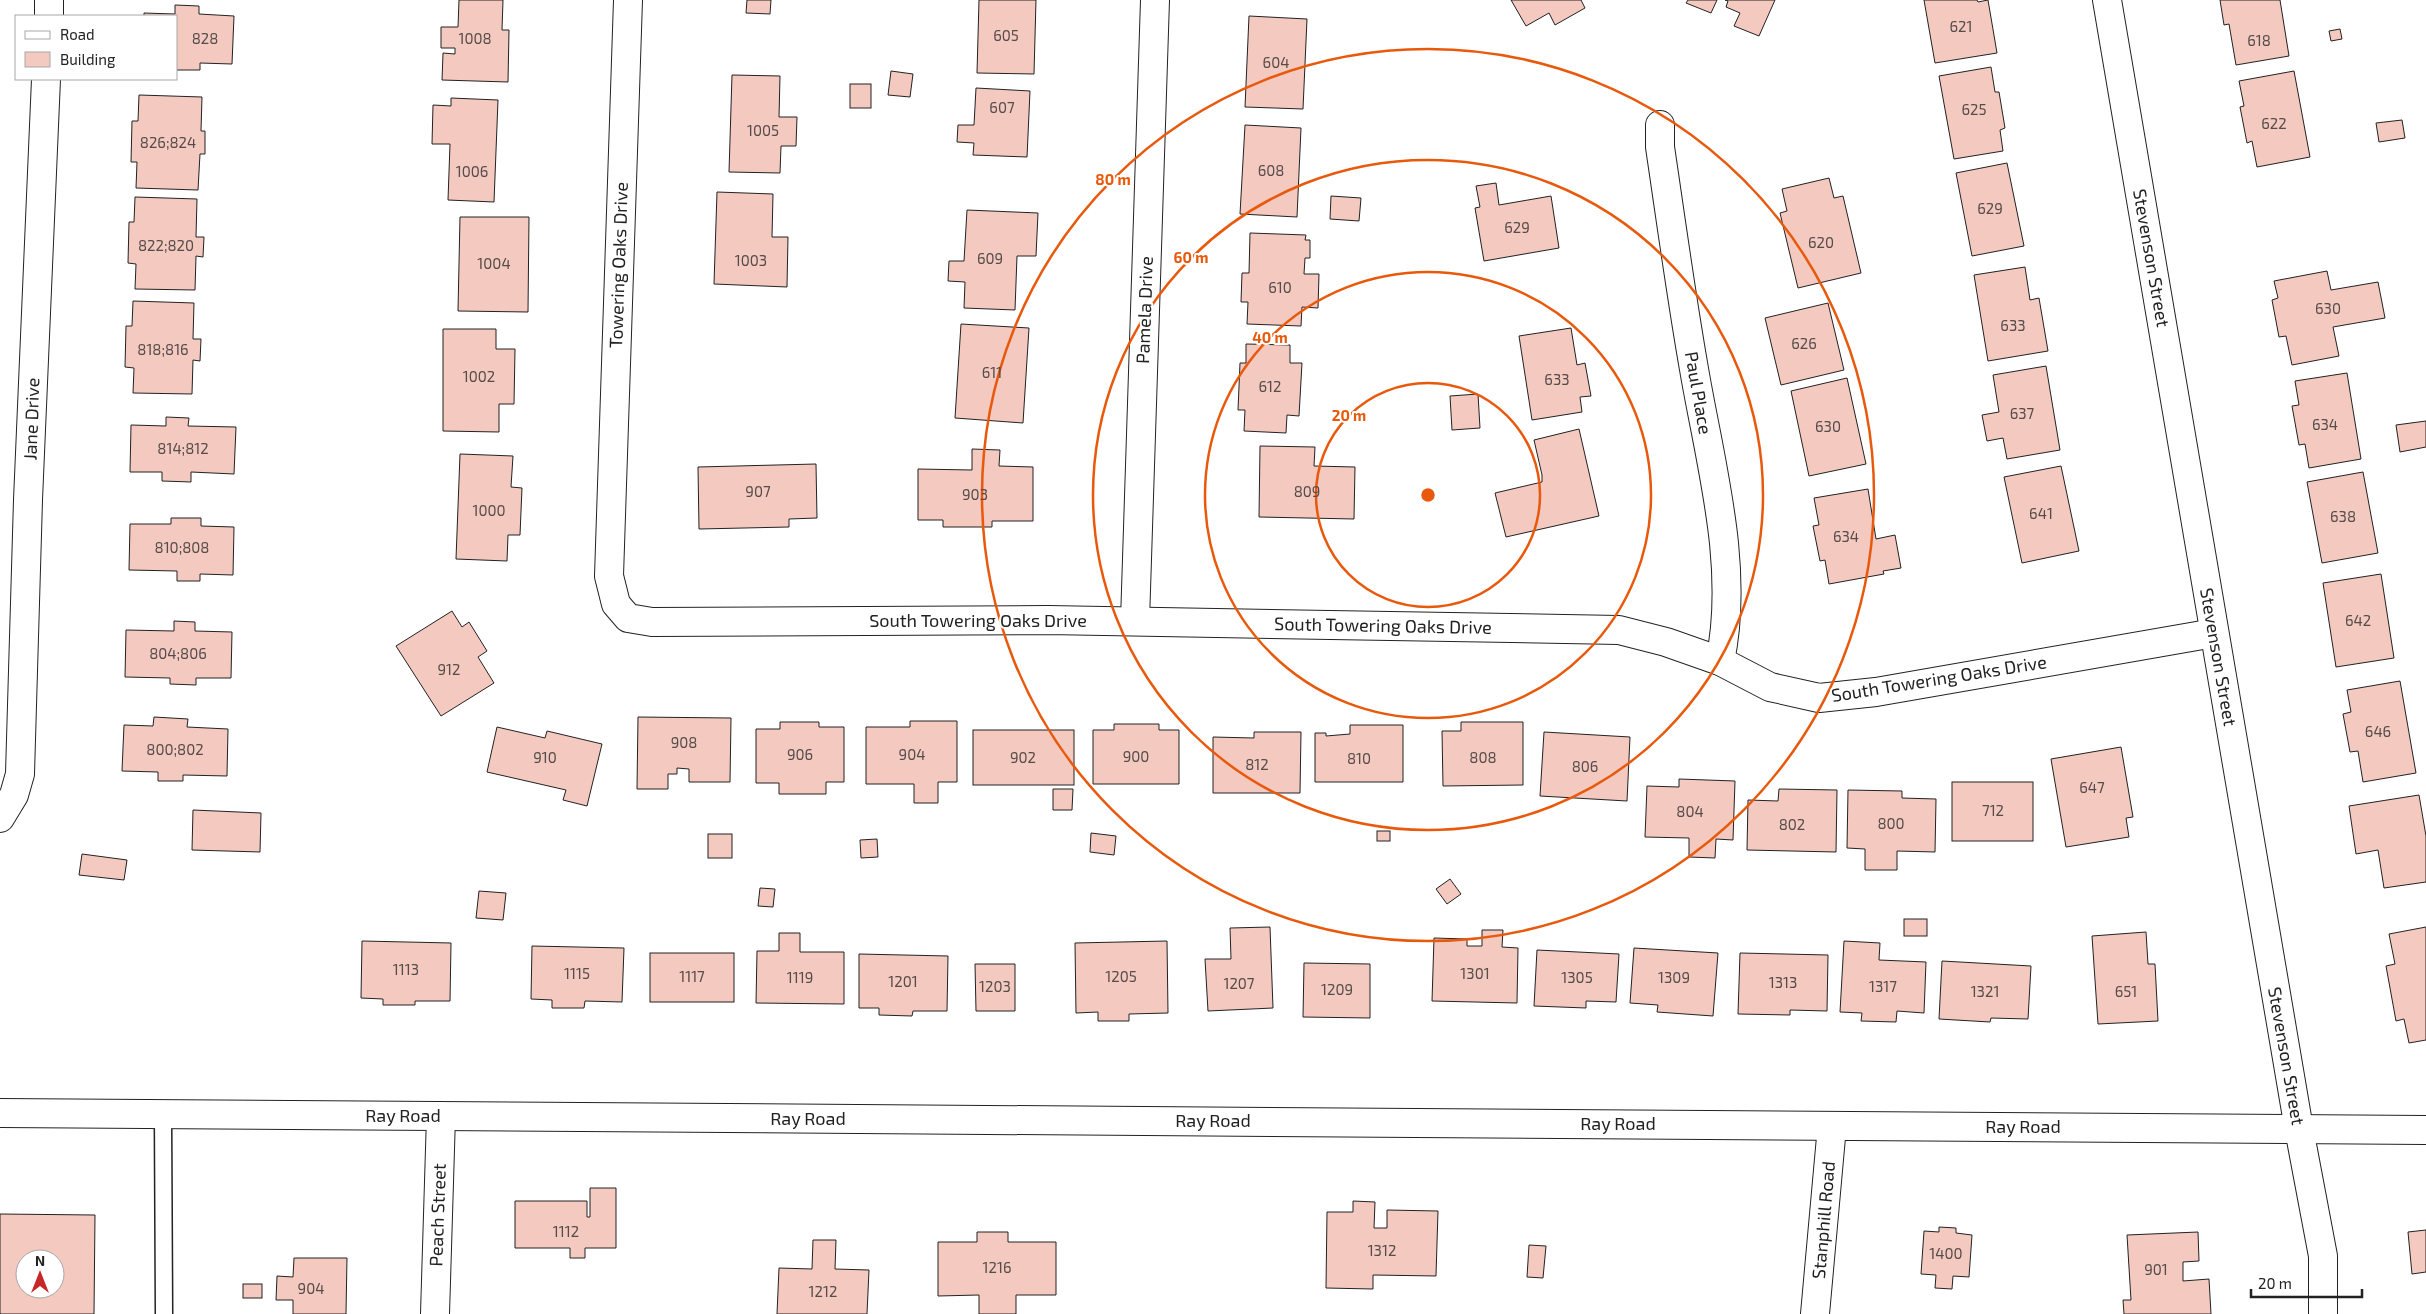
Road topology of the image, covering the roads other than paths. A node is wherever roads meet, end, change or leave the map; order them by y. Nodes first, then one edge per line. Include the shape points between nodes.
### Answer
1 (49, 0) edge
2 (628, 0) edge
3 (1155, 0) edge
4 (2107, 0) edge
5 (48, 15) edge
6 (46, 80) edge
7 (1660, 125) dead end
8 (610, 530) joint
9 (1135, 621) junction
10 (2214, 633) junction
11 (1720, 661) junction
12 (0, 818) edge
13 (0, 1113) edge
14 (163, 1114) junction
15 (441, 1116) junction
16 (1832, 1126) junction
17 (2298, 1129) junction
18 (2426, 1130) edge
19 (164, 1314) edge
20 (435, 1314) edge
21 (1816, 1314) edge
22 (2322, 1314) edge

1 - 5 street
2 - 8 street, Towering Oaks Drive
3 - 9 street, Pamela Drive
4 - 10 street, Stevenson Street
6 - 12 street, Jane Drive via 28,500 21,760 14,795
7 - 11 street, Paul Place via 1660,148 1722,529 1728,590 1727,630
8 - 9 street, South Towering Oaks Drive via 609,576 616,604 628,618 652,622
9 - 11 street, South Towering Oaks Drive via 1619,630
10 - 11 street, South Towering Oaks Drive via 1876,692 1819,698 1770,687
10 - 17 street, Stevenson Street
13 - 14 street, Ray Road
14 - 15 street, Ray Road
14 - 19 lane
15 - 16 street, Ray Road
15 - 20 street, Peach Street
16 - 17 street, Ray Road
16 - 21 street, Stanphill Road
17 - 18 street, Ray Road
17 - 22 street, Stevenson Street via 2322,1256

